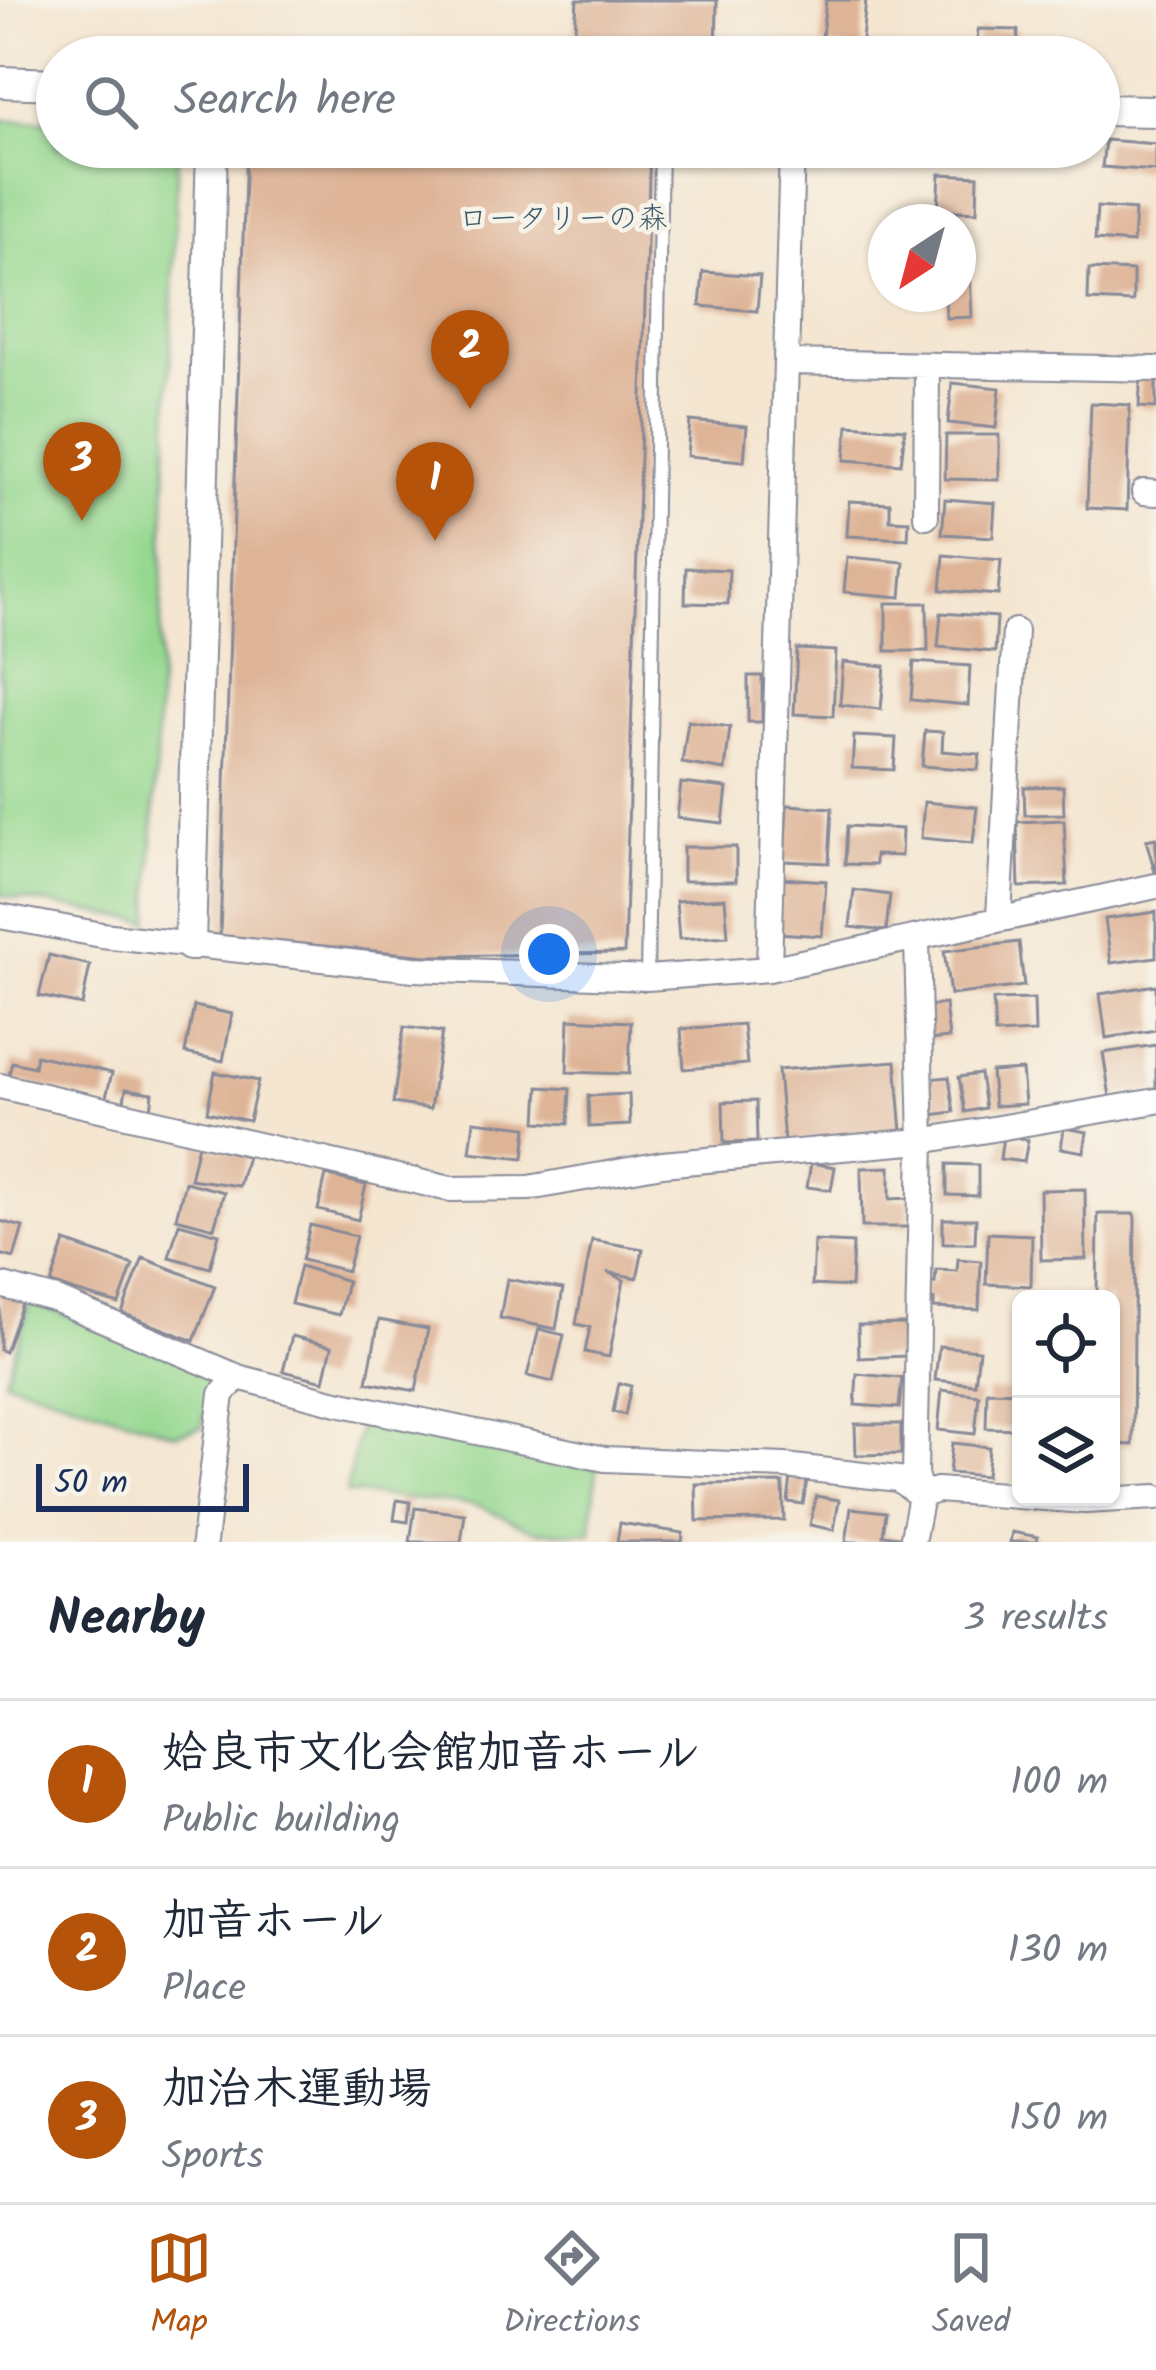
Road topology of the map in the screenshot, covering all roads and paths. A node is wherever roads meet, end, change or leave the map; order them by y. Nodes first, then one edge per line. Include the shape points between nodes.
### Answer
1 (0, 82) edge
2 (36, 83) edge
3 (1120, 110) edge
4 (1156, 111) edge
5 (211, 168) edge
6 (661, 168) edge
7 (791, 168) edge
8 (786, 362) junction
9 (927, 365) junction
10 (1156, 369) edge
11 (926, 516) dead end
12 (1015, 631) dead end
13 (1156, 886) edge
14 (0, 916) edge
15 (998, 916) junction
16 (917, 941) junction
17 (190, 945) junction
18 (769, 970) junction
19 (647, 978) junction
20 (0, 1086) edge
21 (1156, 1101) edge
22 (922, 1141) junction
23 (0, 1285) edge
24 (238, 1377) junction
25 (921, 1496) junction
26 (1156, 1497) edge
27 (204, 1542) edge
28 (912, 1542) edge

1 - 2 street
3 - 4 street
5 - 17 street
6 - 19 lane
7 - 8 street
8 - 9 street
8 - 18 street
9 - 10 street
9 - 11 street
12 - 15 street
13 - 15 street
14 - 17 street
15 - 16 street
16 - 18 street
16 - 22 street
17 - 19 street via 414,969
18 - 19 street
20 - 22 street via 450,1189 529,1188 662,1164
21 - 22 street
22 - 25 street via 915,1474
23 - 24 street via 57,1300
24 - 25 street via 605,1459 830,1471 898,1479
24 - 27 street via 222,1394
25 - 26 street via 937,1490 1084,1501
25 - 28 street

